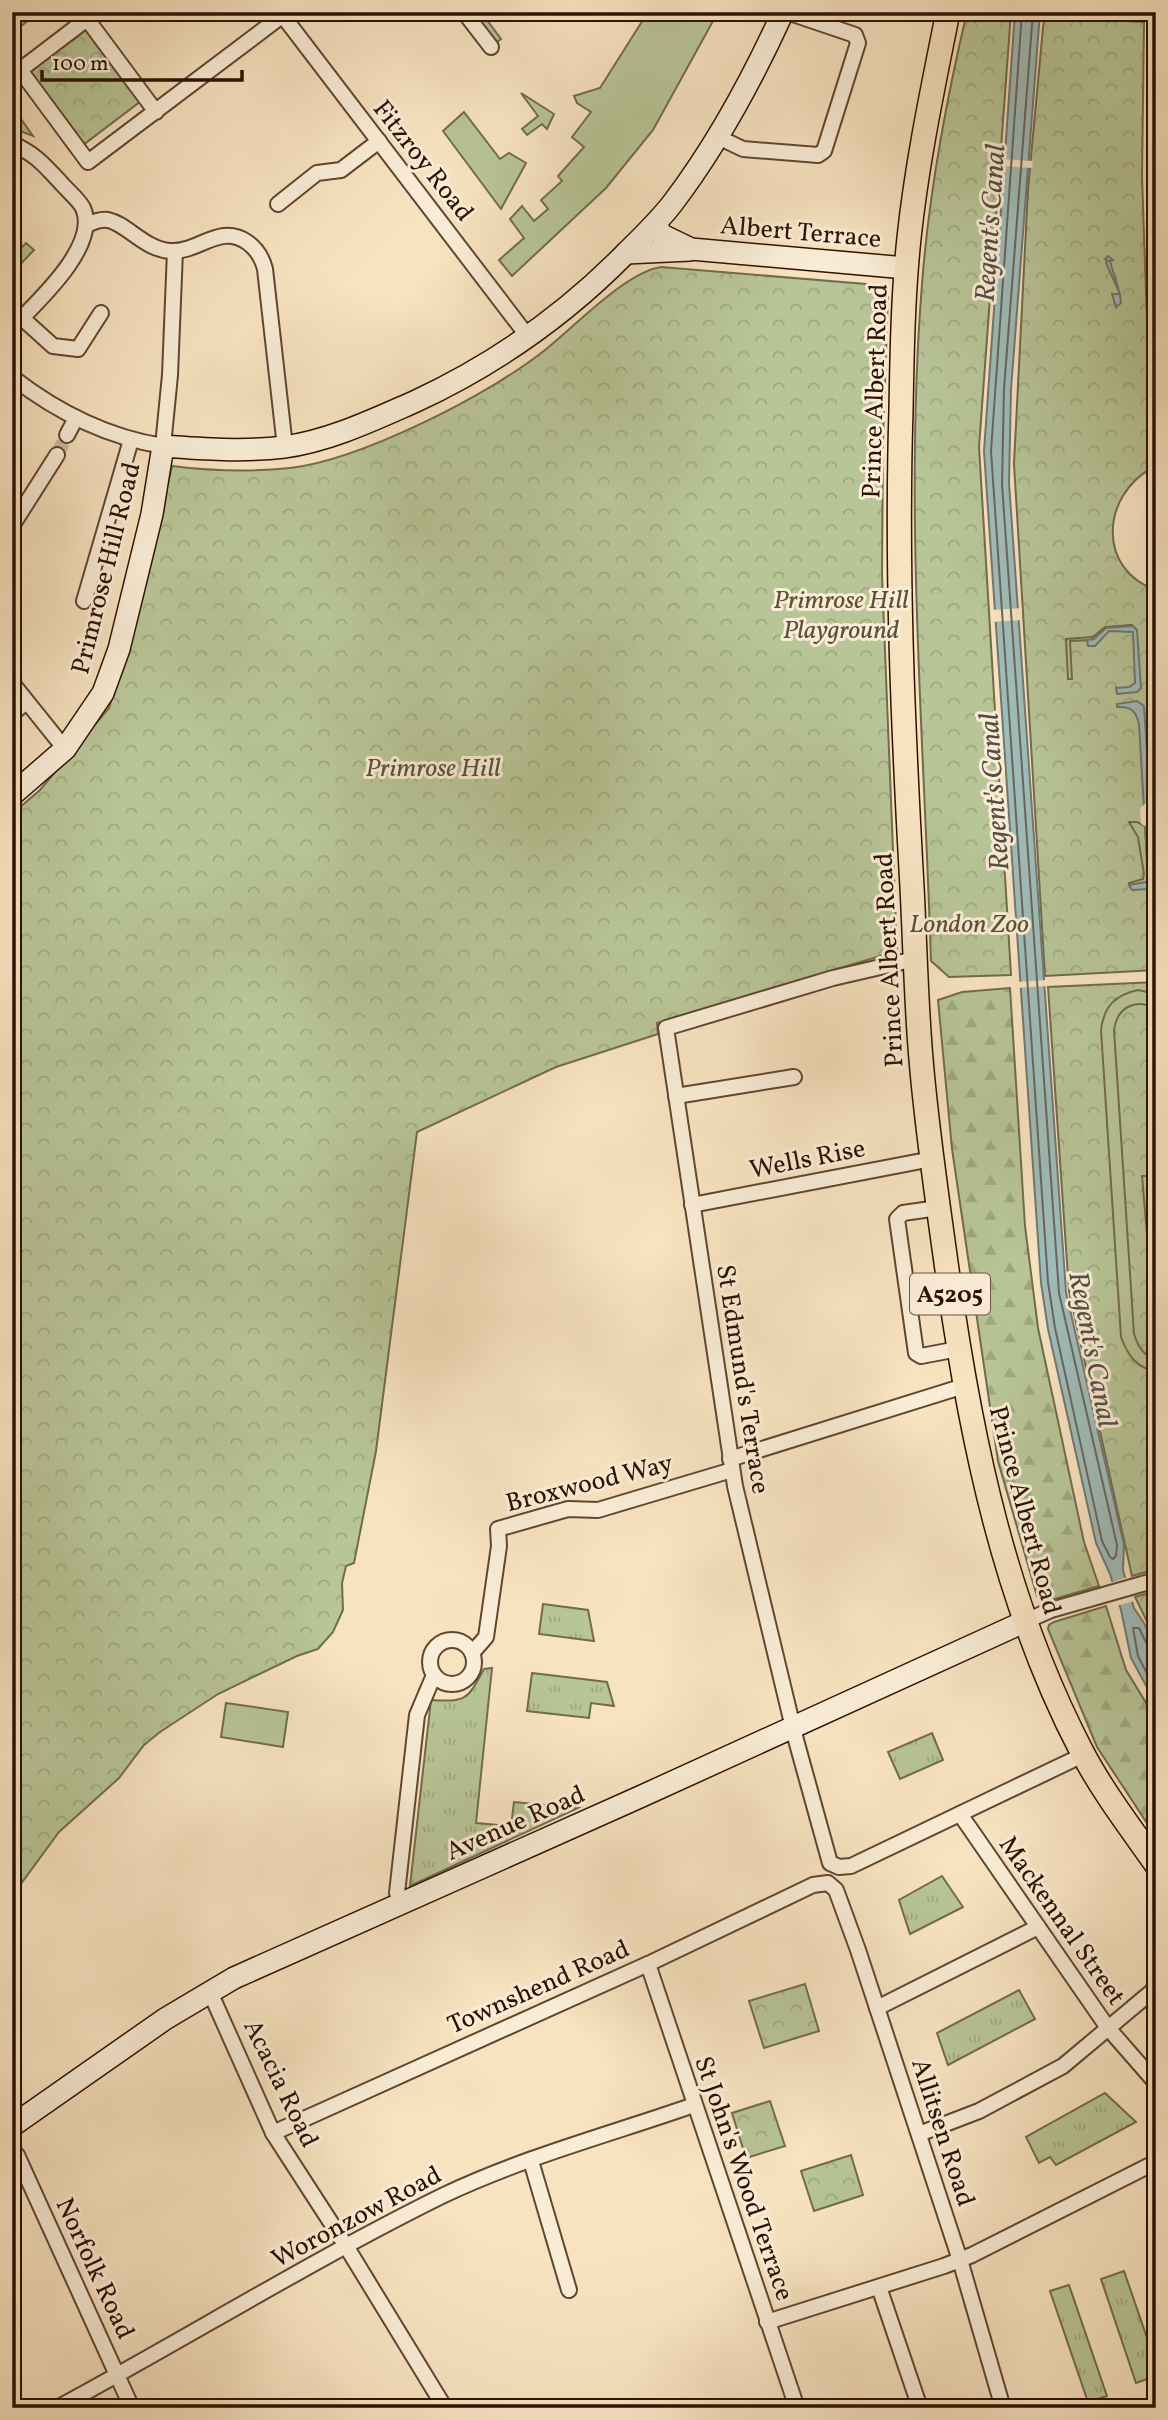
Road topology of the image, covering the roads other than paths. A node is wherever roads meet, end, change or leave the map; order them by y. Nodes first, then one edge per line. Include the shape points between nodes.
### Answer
1 (464, 12) edge
2 (785, 12) edge
3 (948, 12) edge
4 (283, 13) edge
5 (491, 47) dead end
6 (156, 112) junction
7 (718, 137) junction
8 (379, 141) junction
9 (12, 144) edge
10 (278, 204) dead end
11 (655, 224) junction
12 (87, 225) junction
13 (691, 249) junction
14 (175, 251) junction
15 (626, 253) junction
16 (906, 268) junction
17 (101, 313) dead end
18 (17, 323) edge
19 (529, 338) junction
20 (12, 377) edge
21 (76, 418) junction
22 (67, 435) tunnel mouth
23 (131, 440) junction
24 (163, 446) junction
25 (285, 447) junction
26 (57, 455) tunnel mouth
27 (12, 526) edge
28 (84, 601) dead end
29 (12, 683) edge
30 (26, 702) junction
31 (12, 714) edge
32 (65, 749) junction
33 (12, 795) edge
34 (915, 959) junction
35 (794, 1077) dead end
36 (676, 1096) junction
37 (932, 1159) junction
38 (692, 1205) junction
39 (938, 1208) junction
40 (958, 1349) junction
41 (964, 1386) junction
42 (731, 1464) junction
43 (1156, 1580) edge
44 (1026, 1621) junction
45 (472, 1653) junction
46 (434, 1675) junction
47 (793, 1726) junction
48 (1083, 1755) junction
49 (960, 1814) junction
50 (1156, 1864) edge
51 (822, 1883) joint
52 (400, 1903) junction
53 (1038, 1927) junction
54 (648, 1964) junction
55 (1156, 1988) edge
56 (210, 1992) junction
57 (877, 2008) junction
58 (1108, 2028) junction
59 (1156, 2083) edge
60 (694, 2105) junction
61 (12, 2126) edge
62 (274, 2133) junction
63 (919, 2134) junction
64 (15, 2153) edge
65 (531, 2161) junction
66 (1153, 2168) edge
67 (346, 2246) junction
68 (960, 2260) junction
69 (879, 2287) junction
70 (569, 2290) dead end
71 (767, 2322) junction
72 (118, 2375) junction
73 (57, 2408) edge
74 (132, 2408) edge
75 (445, 2408) edge
76 (797, 2408) edge
77 (920, 2408) edge
78 (1003, 2408) edge

1 - 5 street
2 - 7 street
2 - 7 street via 855,35 858,43 824,151 818,155 743,149
3 - 16 main road, Prince Albert Road / A5205 via 919,163
4 - 6 street
4 - 8 street, Fitzroy Road
6 - 6 street via 87,19 20,70 88,162
7 - 11 street
8 - 10 street via 341,170 317,173
8 - 19 street, Fitzroy Road
9 - 12 street via 42,160 83,207
11 - 13 street, Albert Terrace via 662,235
11 - 15 street
12 - 14 street via 111,221 142,241
12 - 18 street via 81,246 55,283
13 - 15 street, Albert Terrace
13 - 16 street, Albert Terrace
14 - 24 street
14 - 25 street via 229,235 258,252 265,269
15 - 19 street
16 - 34 main road, Prince Albert Road / A5205 via 898,552
17 - 18 street via 78,349 53,346
19 - 25 street via 432,394 318,439
20 - 21 street
21 - 22 street
21 - 23 street
23 - 24 street
23 - 28 street
24 - 25 street
24 - 32 street, Primrose Hill Road via 152,514 112,669 97,705
26 - 27 street
29 - 30 street
30 - 31 street
30 - 32 street
32 - 33 street, Primrose Hill Road
34 - 36 street, St Edmund's Terrace via 833,978 666,1028
34 - 37 main road, Prince Albert Road / A5205
35 - 36 street
36 - 38 street, St Edmund's Terrace
37 - 38 street, Wells Rise
37 - 39 main road, Prince Albert Road / A5205
38 - 42 street, St Edmund's Terrace
39 - 40 main road, Prince Albert Road / A5205
39 - 40 street via 903,1213 897,1219 916,1353
40 - 41 main road, Prince Albert Road / A5205
41 - 42 street, Broxwood Way
41 - 44 main road, Prince Albert Road / A5205 via 995,1518
42 - 45 street, Broxwood Way via 598,1510 568,1509 498,1529 488,1630
42 - 47 street, St Edmund's Terrace
43 - 44 street, Avenue Road
44 - 47 street, Avenue Road
44 - 48 main road, Prince Albert Road / A5205
45 - 46 street via 473,1667 465,1679 452,1684
45 - 46 street via 462,1642 441,1643 431,1654
46 - 52 street via 417,1715 397,1893
47 - 49 street via 830,1863 851,1866
47 - 52 street, Avenue Road
48 - 49 street
48 - 50 main road, Prince Albert Road / A5205
49 - 53 street, Mackennal Street
51 - 54 street, Townshend Road
51 - 57 street, Allitsen Road via 834,1885
52 - 56 street, Avenue Road
53 - 57 street
53 - 58 street, Mackennal Street
54 - 60 street, St John's Wood Terrace
54 - 62 street, Townshend Road
55 - 58 street
56 - 61 street, Avenue Road
56 - 62 street, Acacia Road
57 - 63 street, Allitsen Road
58 - 59 street, Mackennal Street
58 - 63 street via 1063,2066 979,2111
60 - 65 street, Woronzow Road
60 - 71 street, St John's Wood Terrace
62 - 67 street, Acacia Road
63 - 68 street, Allitsen Road
64 - 72 street, Norfolk Road
65 - 67 street, Woronzow Road via 446,2194
65 - 70 street
66 - 68 street
67 - 72 street, Woronzow Road
67 - 75 street, Acacia Road
68 - 69 street
68 - 78 street, Allitsen Road
69 - 71 street
69 - 77 street
71 - 76 street, St John's Wood Terrace
72 - 73 street, Woronzow Road
72 - 74 street, Norfolk Road

